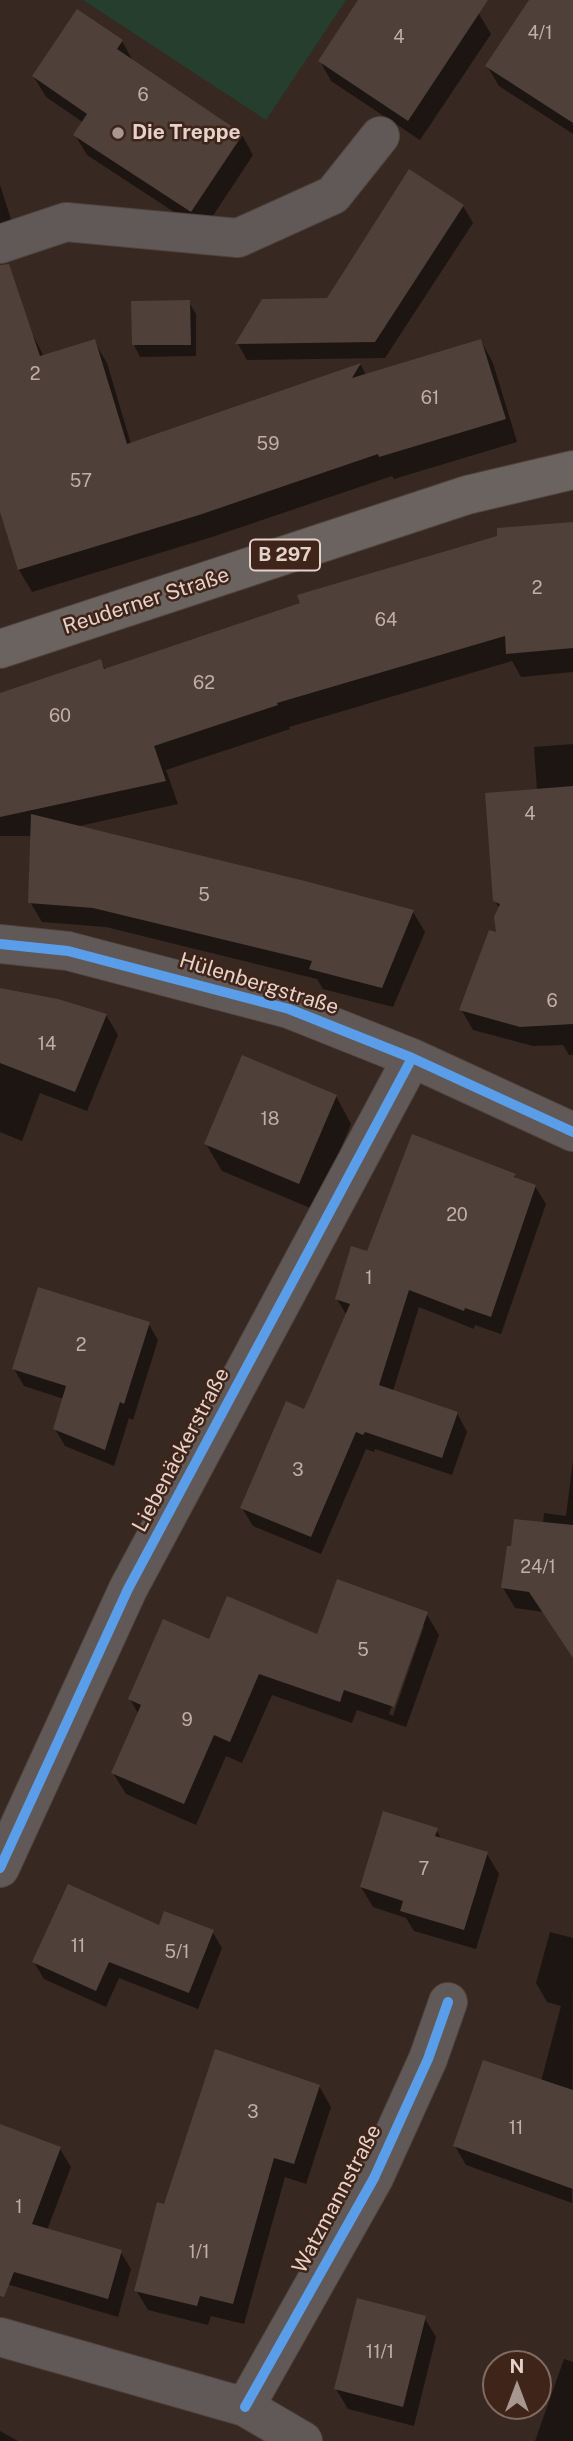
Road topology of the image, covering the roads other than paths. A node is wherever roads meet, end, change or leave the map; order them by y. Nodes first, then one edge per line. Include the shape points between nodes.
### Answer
1 (380, 136) dead end
2 (0, 244) edge
3 (573, 470) edge
4 (0, 649) edge
5 (0, 944) edge
6 (412, 1058) junction
7 (573, 1132) edge
8 (0, 1868) edge
9 (449, 2002) dead end
10 (0, 2337) edge
11 (245, 2407) junction
12 (303, 2441) edge

1 - 2 street via 333,195 238,238 66,222
3 - 4 main road, Reuderner Straße / B 297 via 467,495
5 - 6 street, Hülenbergstraße via 68,951 289,1009
6 - 7 street, Hülenbergstraße
6 - 8 street, Liebenäckerstraße via 128,1589
9 - 11 street, Watzmannstraße via 374,2178
10 - 11 street
11 - 12 street

